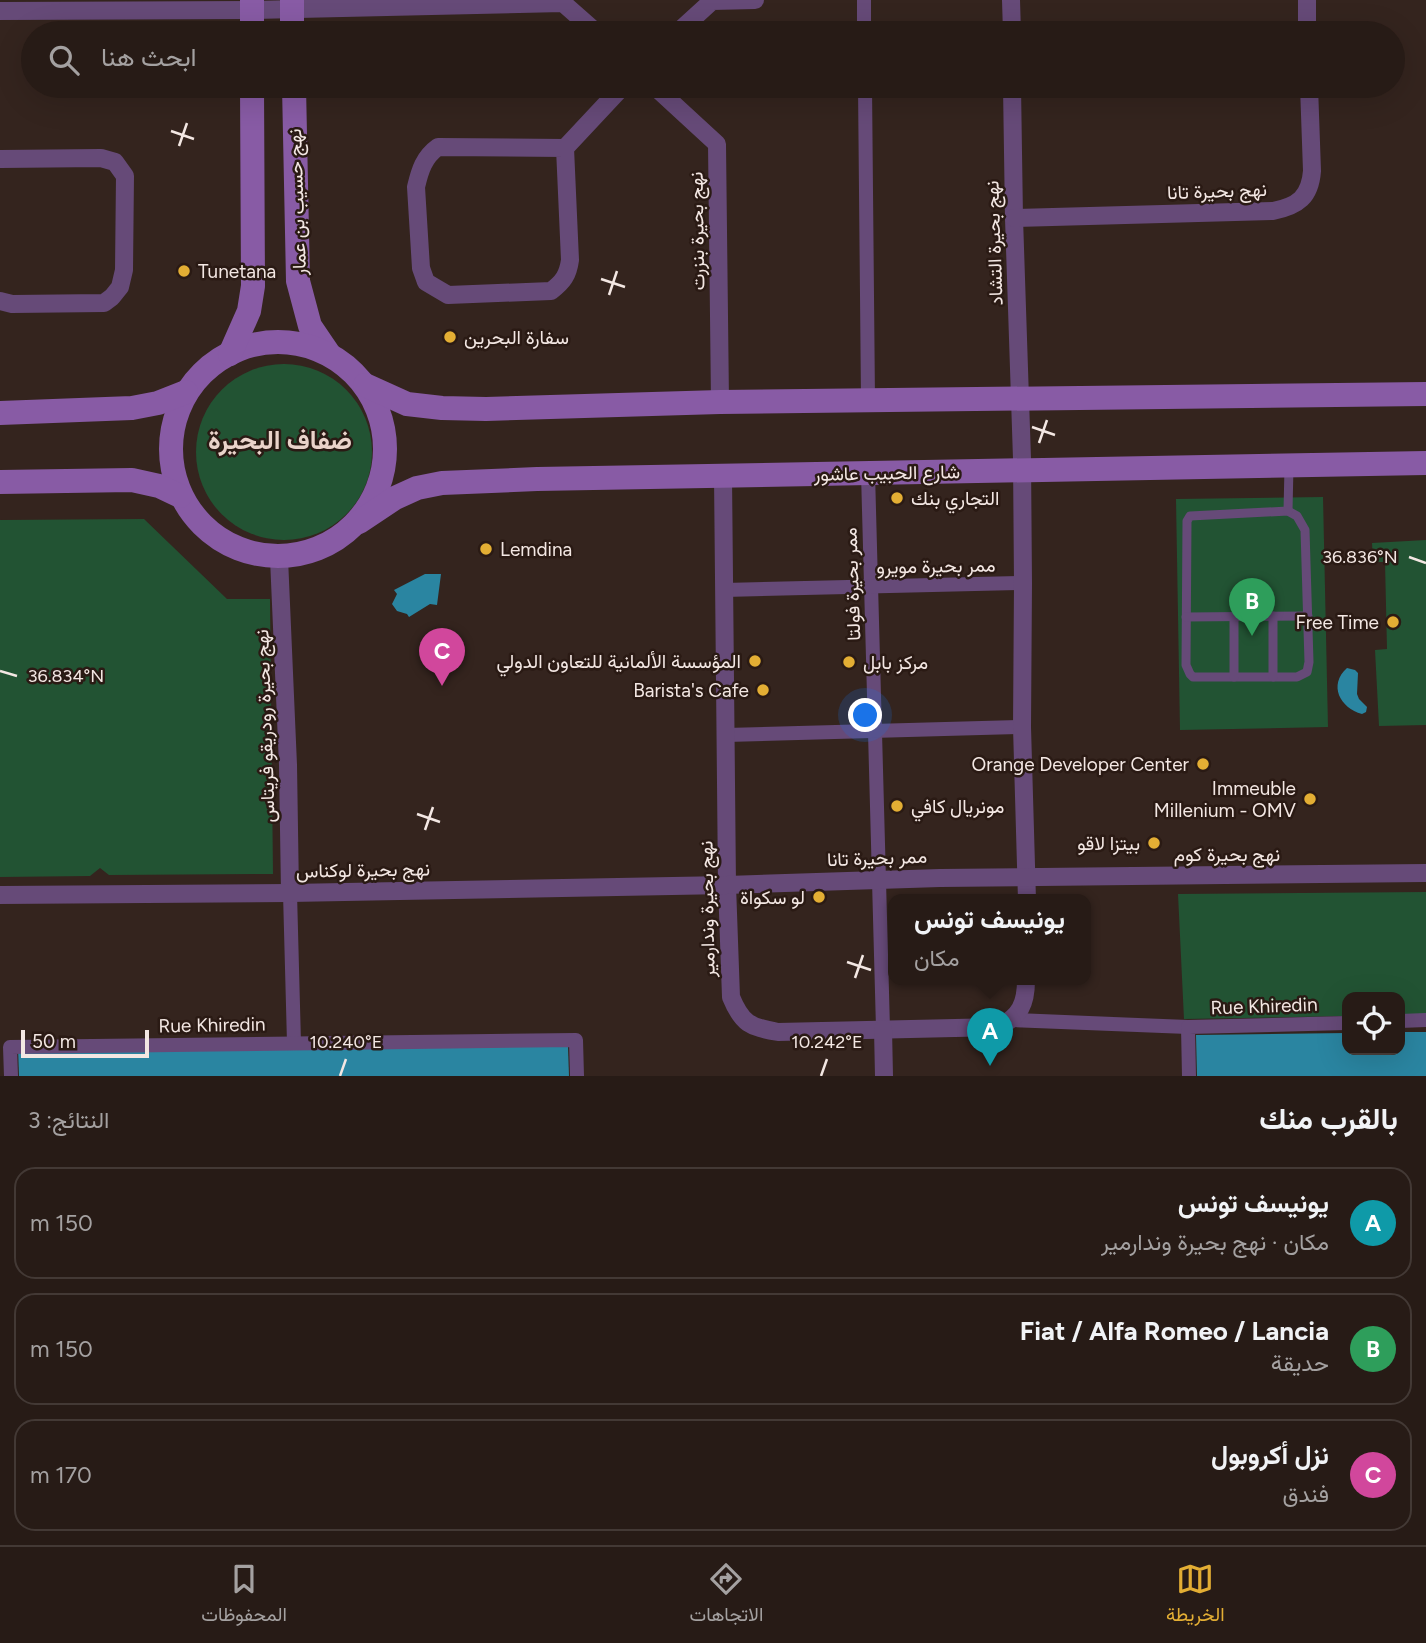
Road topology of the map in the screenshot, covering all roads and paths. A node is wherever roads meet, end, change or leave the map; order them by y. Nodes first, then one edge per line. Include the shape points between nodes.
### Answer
1 (712, 0) edge
2 (754, 0) edge
3 (864, 0) edge
4 (1011, 0) edge
5 (1307, 0) edge
6 (563, 2) edge
7 (0, 11) edge
8 (292, 14) edge
9 (252, 15) edge
10 (584, 21) edge
11 (690, 21) edge
12 (864, 21) edge
13 (1012, 21) edge
14 (1307, 21) edge
15 (252, 98) edge
16 (294, 98) edge
17 (612, 98) edge
18 (667, 98) edge
19 (865, 98) edge
20 (1012, 98) edge
21 (1309, 98) edge
22 (565, 148) junction
23 (0, 159) edge
24 (1014, 218) junction
25 (0, 301) edge
26 (230, 354) junction
27 (329, 354) junction
28 (365, 385) junction
29 (186, 392) junction
30 (1426, 394) edge
31 (868, 400) junction
32 (1020, 400) junction
33 (720, 402) junction
34 (0, 413) edge
35 (1426, 463) edge
36 (1289, 465) junction
37 (1022, 469) junction
38 (868, 473) junction
39 (723, 476) junction
40 (0, 482) edge
41 (180, 496) junction
42 (1288, 511) junction
43 (359, 522) junction
44 (279, 558) junction
45 (1023, 583) junction
46 (871, 587) junction
47 (724, 590) junction
48 (1234, 616) junction
49 (1273, 616) junction
50 (1308, 616) junction
51 (1186, 617) junction
52 (1234, 677) junction
53 (1273, 677) junction
54 (1022, 727) junction
55 (875, 731) junction
56 (726, 735) junction
57 (1426, 873) edge
58 (1027, 877) junction
59 (878, 879) junction
60 (727, 885) junction
61 (290, 893) junction
62 (1027, 894) edge
63 (0, 895) edge
64 (1026, 985) edge
65 (1013, 1020) junction
66 (1426, 1020) edge
67 (1405, 1021) edge
68 (1342, 1023) edge
69 (1188, 1027) junction
70 (883, 1029) junction
71 (294, 1043) junction
72 (11, 1076) edge
73 (577, 1076) edge
74 (884, 1076) edge
75 (1189, 1076) edge

1 - 2 street
1 - 11 street
3 - 12 street
4 - 13 street
5 - 14 street
6 - 8 street
6 - 10 street
7 - 9 street
8 - 9 street
15 - 26 main road via 253,286 249,311
16 - 27 main road, نهج حسيب بن عمار via 298,281 310,326
17 - 22 street
18 - 33 street, نهج بحيرة بنزرت via 717,144
19 - 31 street
20 - 24 street, نهج بحيرة التشاد
21 - 24 street, نهج بحيرة تانا via 1311,184 1304,198 1286,208
22 - 22 street via 570,260 562,284 551,291 448,295 426,282 421,268 416,187 431,152 438,147
23 - 25 street via 101,158 115,162 125,176 124,271 113,298 104,303
24 - 32 street, نهج بحيرة التشاد
26 - 27 main road via 253,344 292,342
26 - 29 main road via 218,359
27 - 28 main road
28 - 33 main road via 407,404 442,408
28 - 43 main road via 386,440 385,470 375,498
29 - 34 main road via 132,408
29 - 41 main road via 172,425 170,461
30 - 32 main road
31 - 32 main road
31 - 33 main road
32 - 37 street, نهج بحيرة التشاد
35 - 36 main road, شارع الحبيب عاشور
36 - 37 main road, شارع الحبيب عاشور
36 - 42 lane
37 - 38 main road, شارع الحبيب عاشور
37 - 45 street
38 - 39 main road, شارع الحبيب عاشور
38 - 46 street, ممر بحيرة فولتا
39 - 43 main road, شارع الحبيب عاشور via 442,483 395,498
39 - 47 street, نهج بحيرة وندارمير
40 - 41 main road via 132,480
41 - 44 main road via 204,529 239,550
42 - 50 lane via 1305,530
42 - 51 lane via 1190,516 1186,528
43 - 44 main road via 322,548
44 - 61 street, نهج بحيرة رودريقو فريتاس
45 - 46 street, ممر بحيرة مويرو
45 - 54 street
46 - 47 street, ممر بحيرة مويرو
46 - 55 street, ممر بحيرة فولتا
47 - 56 street, نهج بحيرة وندارمير
48 - 49 lane
48 - 51 lane
48 - 52 lane
49 - 50 lane
49 - 53 lane
50 - 53 lane via 1307,672
51 - 52 lane via 1189,674
52 - 53 lane
54 - 55 street
54 - 58 street
55 - 56 street
55 - 59 street, ممر بحيرة فولتا
56 - 60 street, نهج بحيرة وندارمير
57 - 58 street, نهج بحيرة كوم
58 - 59 street, ممر بحيرة تانا
58 - 62 street
59 - 60 street, ممر بحيرة تانا
59 - 70 street, ممر بحيرة فولتا
60 - 61 street, نهج بحيرة لوكناس
60 - 70 street, نهج بحيرة وندارمير via 731,997 737,1013 749,1025 778,1032
61 - 63 street, نهج بحيرة لوكناس
61 - 71 street
64 - 65 street via 1021,1009
65 - 69 street
65 - 70 street, نهج بحيرة وندارمير via 999,1027
66 - 67 street
68 - 69 street, Rue Khiredin
69 - 75 street, Rue Khiredin
70 - 74 street
71 - 72 street, Rue Khiredin via 10,1047
71 - 73 street, Rue Khiredin via 576,1040

